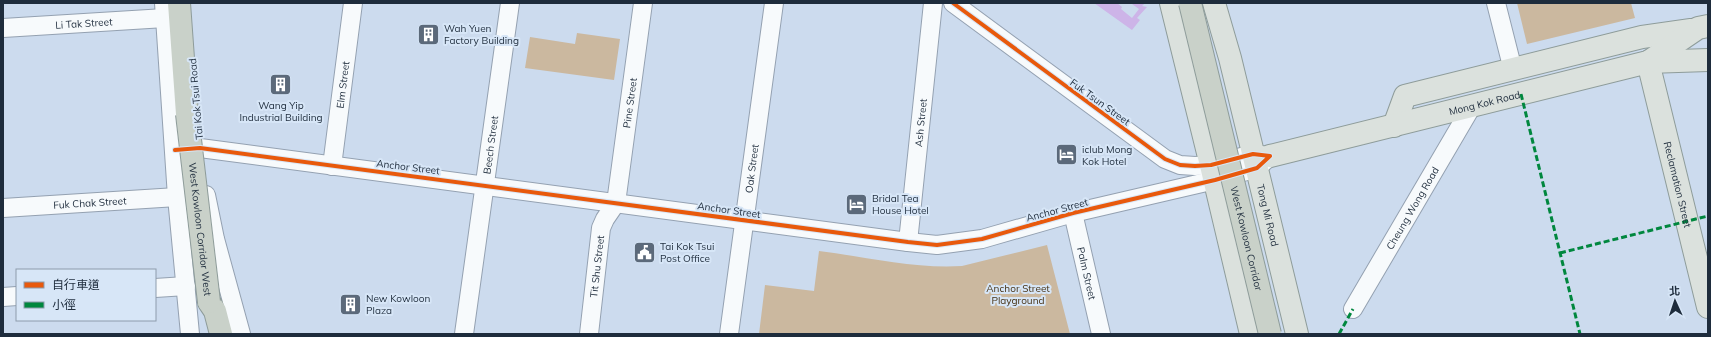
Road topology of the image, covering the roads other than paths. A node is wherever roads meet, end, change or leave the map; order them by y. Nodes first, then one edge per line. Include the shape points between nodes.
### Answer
1 (188, 3) edge
2 (353, 3) edge
3 (510, 3) edge
4 (643, 3) edge
5 (774, 3) edge
6 (933, 3) edge
7 (953, 3) edge
8 (1171, 3) edge
9 (1190, 3) edge
10 (1214, 3) edge
11 (1496, 3) edge
12 (169, 8) edge
13 (1703, 27) edge
14 (3, 28) edge
15 (1708, 60) edge
16 (1648, 62) junction
17 (1513, 70) junction
18 (1472, 106) junction
19 (1394, 126) junction
20 (200, 148) junction
21 (175, 150) junction
22 (1260, 159) junction
23 (332, 166) junction
24 (1213, 172) junction
25 (485, 185) junction
26 (178, 197) junction
27 (616, 203) junction
28 (3, 208) edge
29 (1073, 213) junction
30 (745, 220) junction
31 (908, 242) junction
32 (186, 286) junction
33 (156, 288) edge
34 (16, 296) edge
35 (3, 297) edge
36 (209, 302) junction
37 (1708, 307) edge
38 (1353, 309) dead end
39 (190, 334) edge
40 (207, 334) edge
41 (221, 334) edge
42 (241, 334) edge
43 (464, 334) edge
44 (589, 334) edge
45 (729, 334) edge
46 (1101, 334) edge
47 (1251, 334) edge
48 (1270, 334) edge
49 (1297, 334) edge

1 - 20 street, Tai Kok Tsui Road
2 - 23 street, Elm Street
3 - 25 street, Beech Street
4 - 27 street, Pine Street
5 - 30 street, Oak Street
6 - 31 street, Ash Street
7 - 24 street, Fuk Tsun Street via 1164,160
8 - 24 main road
9 - 48 highway, West Kowloon Corridor, bridge
10 - 22 main road, Tong Mi Road
11 - 17 street
12 - 14 street, Li Tak Street
12 - 21 street
12 - 36 highway, West Kowloon Corridor West, bridge via 187,114
13 - 16 main road, Mong Kok Road
13 - 17 main road via 1642,37
15 - 16 main road
16 - 18 main road, Mong Kok Road
16 - 37 main road, Reclamation Street
17 - 19 main road via 1405,96
18 - 19 main road, Mong Kok Road
18 - 38 street, Cheung Wong Road
19 - 22 main road, Mong Kok Road
20 - 21 street, Anchor Street
20 - 23 street, Anchor Street
20 - 42 street, Tai Kok Tsui Road via 211,224
21 - 26 street
22 - 24 street, Anchor Street
22 - 49 main road, Tong Mi Road
23 - 25 street, Anchor Street
24 - 29 street, Anchor Street
24 - 47 main road
25 - 27 street, Anchor Street
25 - 43 street, Beech Street
26 - 28 street, Fuk Chak Street
26 - 32 street
27 - 30 street, Anchor Street
27 - 44 street, Tit Shu Street via 602,228
29 - 31 street, Anchor Street via 982,239 937,245
29 - 46 street, Palm Street
30 - 31 street, Anchor Street
30 - 45 street, Oak Street
32 - 33 street
32 - 39 street
34 - 35 street
36 - 40 highway via 206,311
36 - 41 highway, West Kowloon Corridor West via 215,311

